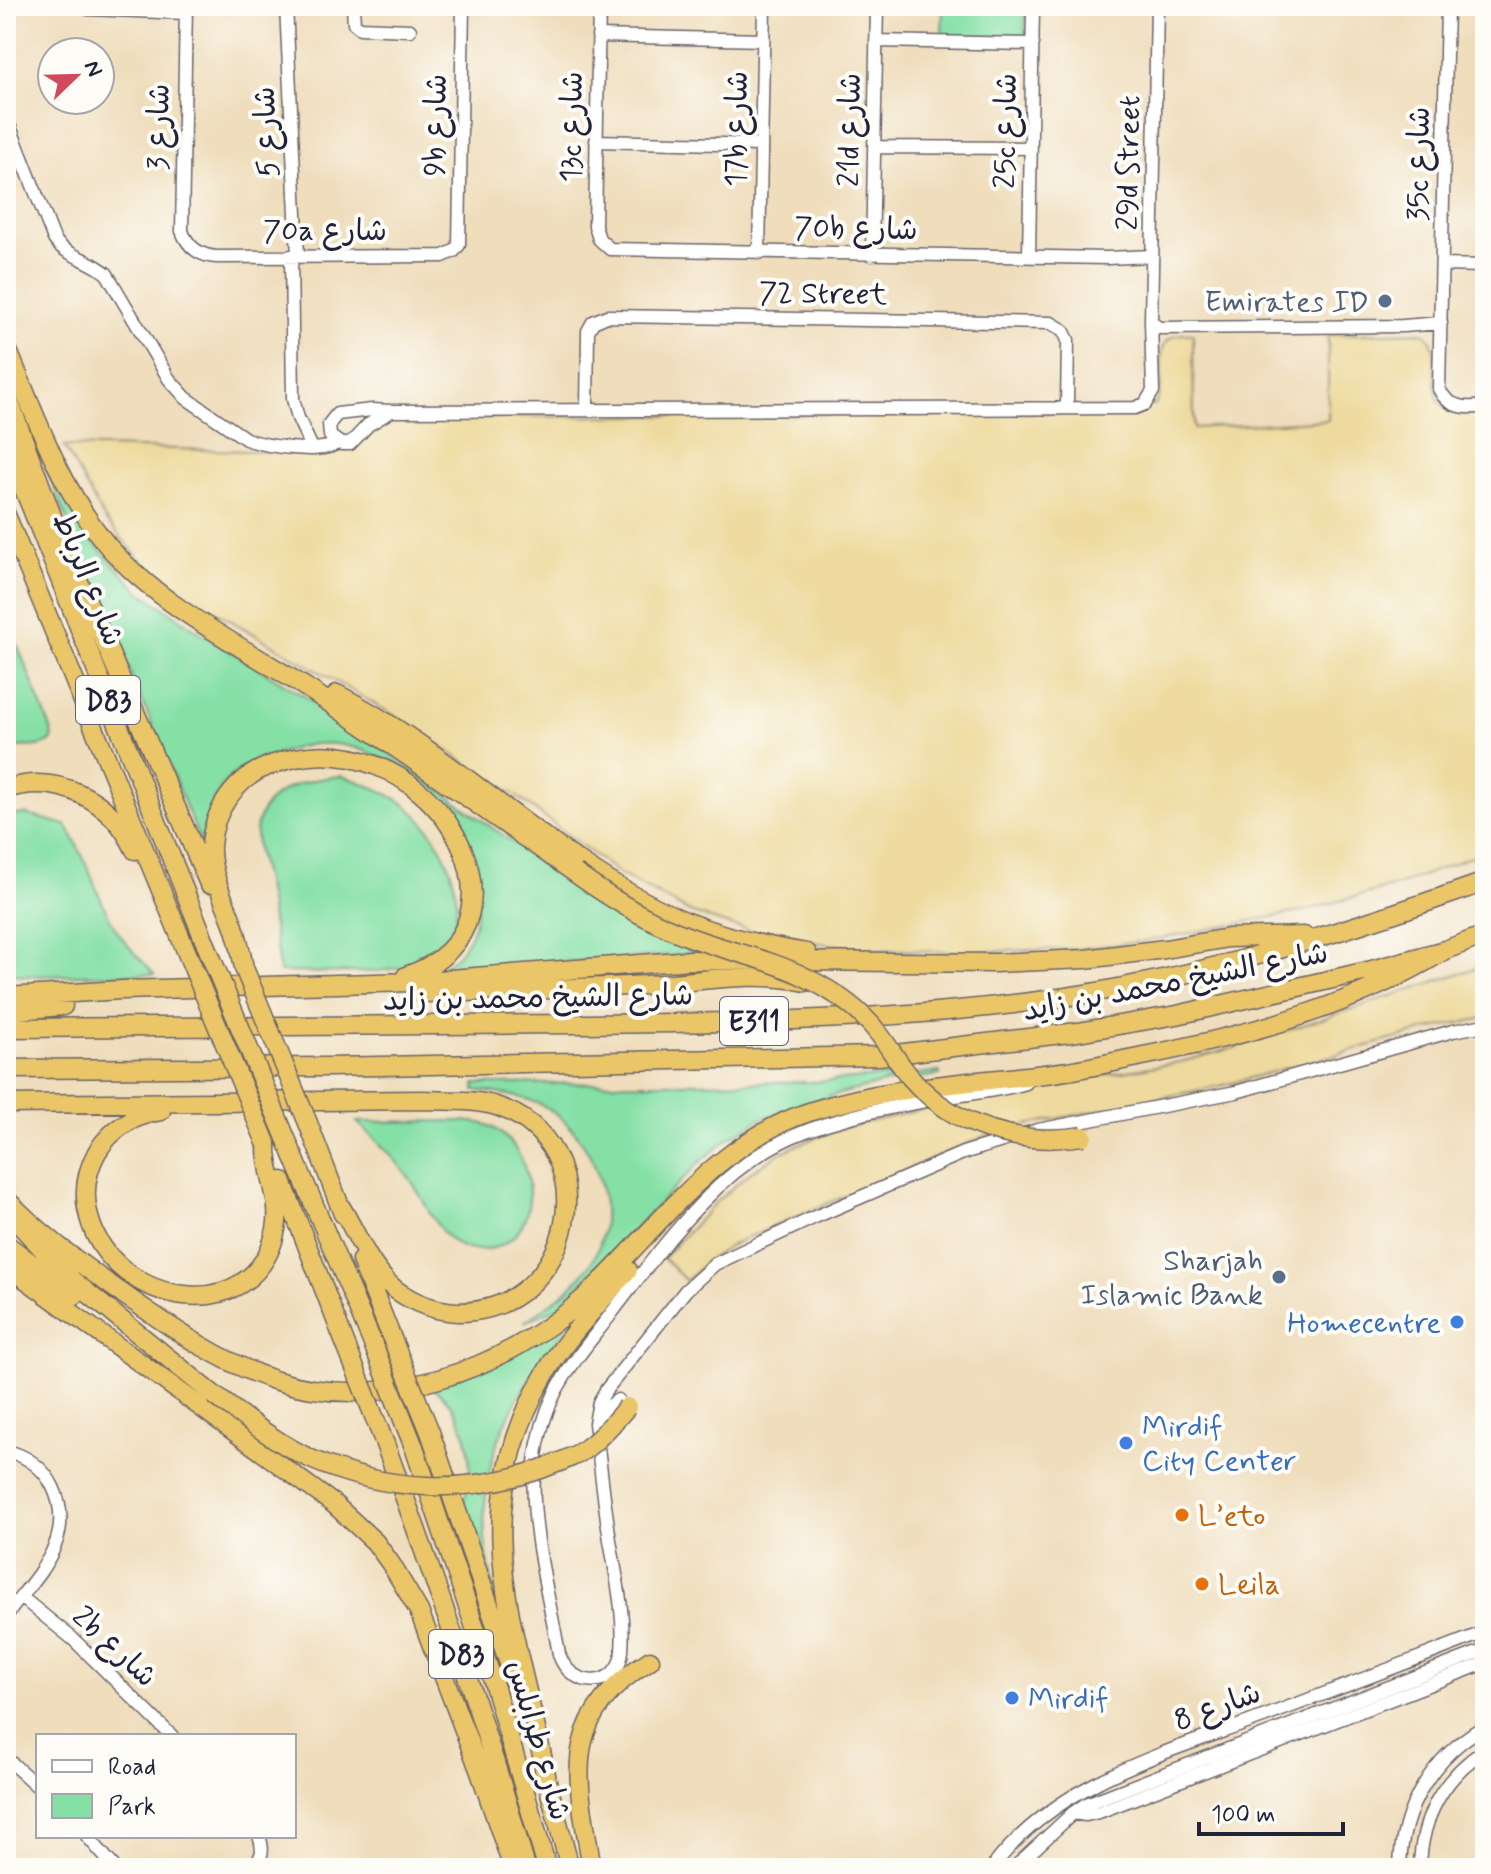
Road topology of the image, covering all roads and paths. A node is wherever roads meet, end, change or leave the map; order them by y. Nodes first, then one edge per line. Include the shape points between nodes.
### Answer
1 (82, 6) edge
2 (286, 6) edge
3 (353, 6) edge
4 (463, 6) edge
5 (599, 6) edge
6 (764, 6) edge
7 (877, 6) edge
8 (1033, 6) edge
9 (1157, 6) edge
10 (1447, 6) edge
11 (186, 9) edge
12 (410, 30) dead end
13 (598, 36) junction
14 (763, 40) junction
15 (876, 41) junction
16 (1033, 44) junction
17 (6, 117) edge
18 (596, 141) junction
19 (761, 145) junction
20 (874, 147) junction
21 (1031, 148) junction
22 (459, 245) joint
23 (190, 246) joint
24 (605, 246) joint
25 (759, 253) junction
26 (872, 255) junction
27 (294, 256) junction
28 (1029, 257) junction
29 (1152, 259) junction
30 (1442, 265) junction
31 (1485, 266) edge
32 (1152, 322) junction
33 (1441, 326) junction
34 (6, 346) edge
35 (6, 393) edge
36 (1485, 405) edge
37 (1067, 406) junction
38 (587, 410) junction
39 (391, 411) junction
40 (337, 443) junction
41 (6, 444) edge
42 (312, 448) junction
43 (6, 515) edge
44 (228, 638) junction
45 (6, 789) edge
46 (1485, 882) edge
47 (165, 895) junction
48 (1485, 935) edge
49 (1323, 937) junction
50 (1445, 950) junction
51 (869, 963) junction
52 (244, 968) junction
53 (368, 983) junction
54 (6, 985) edge
55 (823, 987) junction
56 (122, 990) junction
57 (6, 997) edge
58 (6, 1011) edge
59 (6, 1028) edge
60 (1485, 1029) edge
61 (6, 1069) edge
62 (1056, 1073) junction
63 (199, 1103) junction
64 (6, 1104) edge
65 (285, 1136) joint
66 (1083, 1136) dead end
67 (267, 1145) junction
68 (6, 1199) edge
69 (339, 1204) junction
70 (675, 1206) junction
71 (6, 1207) edge
72 (6, 1244) edge
73 (6, 1265) edge
74 (210, 1391) junction
75 (624, 1405) joint
76 (6, 1451) edge
77 (614, 1557) junction
78 (21, 1597) junction
79 (6, 1616) edge
80 (1485, 1632) edge
81 (1485, 1643) edge
82 (1482, 1656) edge
83 (650, 1660) dead end
84 (1485, 1726) edge
85 (170, 1734) edge
86 (1485, 1750) edge
87 (6, 1758) edge
88 (547, 1780) junction
89 (36, 1785) edge
90 (89, 1838) edge
91 (260, 1838) edge
92 (115, 1868) edge
93 (251, 1868) edge
94 (513, 1868) edge
95 (526, 1868) edge
96 (547, 1868) edge
97 (570, 1868) edge
98 (592, 1868) edge
99 (992, 1868) edge
100 (1014, 1868) edge
101 (1400, 1868) edge
102 (1420, 1868) edge

1 - 11 street
2 - 27 street, شارع 5
3 - 12 street via 354,23 360,28
4 - 22 street, 9b شارع
5 - 13 street, 13c شارع
6 - 14 street, 17b شارع
7 - 15 street, 21d شارع
8 - 16 street, 25c شارع
9 - 29 street, 29d Street
10 - 30 street, 35c شارع
11 - 23 street, شارع 3 via 182,231
13 - 14 street
13 - 18 street, 13c شارع
14 - 19 street, 17b شارع
15 - 16 street
15 - 20 street, 21d شارع
16 - 21 street, 25c شارع
17 - 42 street via 54,239 107,274 179,392 246,439
18 - 19 street
18 - 24 street, 13c شارع via 595,226
19 - 25 street, 17b شارع
20 - 21 street
20 - 26 street, 21d شارع
21 - 28 street, 25c شارع
22 - 27 street, 70a شارع via 443,256
23 - 27 street, 70a شارع via 209,257
24 - 25 street, 70b شارع via 616,251
25 - 26 street, 70b شارع
26 - 28 street, 70b شارع
27 - 42 street, شارع 5 via 293,399
28 - 29 street, 70b شارع
29 - 32 street, 29d Street
30 - 31 street
30 - 33 street, 35c شارع
32 - 33 street via 1158,328
32 - 37 street, 29d Street via 1151,379 1142,397 1123,406
33 - 36 street, 35c شارع via 1439,389 1445,400 1459,407
34 - 44 highway via 52,454 93,526 146,583
35 - 52 highway via 61,540
37 - 38 street
37 - 38 street, 72 Street via 1068,340 1051,323 607,316 588,331
38 - 39 street
39 - 40 street via 368,425 354,442
39 - 40 street via 337,414 328,428
40 - 42 street
41 - 65 highway, شارع الرباط / D83, bridge
43 - 47 highway, شارع الرباط / D83
44 - 51 highway via 361,708 589,868 659,909 738,939
44 - 55 highway, bridge via 616,901 658,924 780,965
45 - 47 highway via 47,785 93,800 120,823 150,882
46 - 49 highway, شارع الشيخ محمد بن زايد / E311
47 - 67 highway, شارع الرباط / D83, bridge
48 - 50 highway, شارع الشيخ محمد بن زايد / E311
49 - 51 highway via 1228,938 1085,959
49 - 59 highway, شارع الشيخ محمد بن زايد / E311 via 1104,991 879,1018
50 - 61 highway, شارع الشيخ محمد بن زايد / E311 via 1177,1015 879,1056
50 - 62 highway via 1372,990 1294,1019
51 - 53 highway via 691,960
52 - 53 highway via 212,863 218,815 228,796 262,769 299,757 348,757 394,773 432,803 459,843 471,885 465,928 446,956 419,971
52 - 69 highway, bridge
53 - 56 highway
54 - 56 highway
55 - 58 highway, bridge via 758,976 651,985 148,1000
55 - 66 highway, bridge via 863,1016 921,1089 960,1117 1019,1138
56 - 57 highway
60 - 77 street via 1453,1031 1236,1092 987,1144 715,1264 686,1290 599,1402 595,1423
62 - 70 highway via 875,1096 809,1112 748,1141 707,1172
62 - 77 street via 809,1130 755,1157 704,1200 575,1362 542,1425 534,1465 537,1526 559,1654 567,1671 583,1680 607,1677 622,1655
63 - 64 highway
63 - 67 highway via 124,1124 92,1162 86,1190 91,1225 109,1256 134,1279 195,1297 226,1291 255,1271 273,1240 278,1218
63 - 69 highway via 423,1100 495,1106 525,1121 549,1145 561,1170 567,1212 556,1252 531,1285 495,1306 467,1312 422,1305 395,1289
65 - 96 highway, شارع طرابلس / D83, bridge via 414,1447 488,1664
67 - 95 highway, شارع طرابلس / D83, bridge via 444,1604
68 - 70 highway via 94,1274 215,1354 277,1381 336,1391 426,1382 509,1351 578,1304
69 - 88 highway, bridge via 430,1432
70 - 88 highway via 547,1371 510,1458 502,1500 501,1564
71 - 74 highway via 73,1281
72 - 74 highway via 154,1356
73 - 94 highway via 335,1505 375,1542 419,1611
74 - 75 highway, bridge via 310,1459 418,1487 480,1484 576,1455 596,1441
75 - 77 street via 607,1407 603,1419
76 - 78 street via 40,1468 55,1489 62,1514 56,1548
78 - 79 street
78 - 85 street, 2b شارع via 73,1639
80 - 99 street, شارع 8 via 1093,1783 1053,1808
81 - 82 street
82 - 100 street, شارع 8 via 1103,1797 1073,1813
83 - 98 highway via 618,1684 593,1716 581,1746 578,1777
84 - 101 street via 1457,1744 1426,1779 1410,1811
86 - 102 street via 1462,1766 1437,1799 1427,1822
87 - 89 street
88 - 97 highway
90 - 92 street
91 - 93 street via 262,1856

